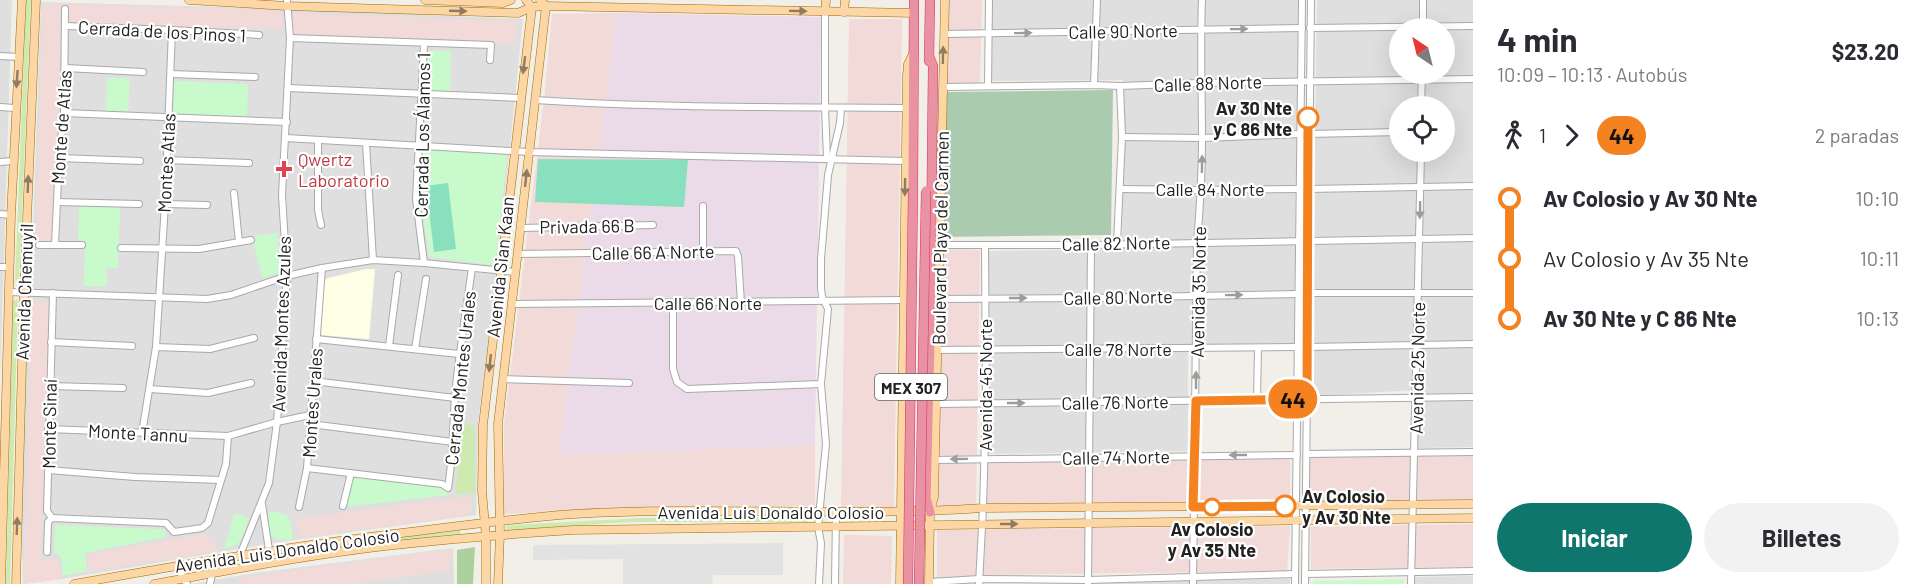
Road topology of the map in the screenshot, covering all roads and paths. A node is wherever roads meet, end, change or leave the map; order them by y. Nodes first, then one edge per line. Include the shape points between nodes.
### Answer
1 (22, 0) edge
2 (36, 0) edge
3 (189, 0) edge
4 (425, 0) edge
5 (826, 0) edge
6 (845, 0) edge
7 (914, 0) edge
8 (930, 0) edge
9 (945, 0) edge
10 (989, 0) edge
11 (1097, 0) edge
12 (1202, 0) edge
13 (1302, 0) edge
14 (1311, 0) edge
15 (1423, 0) edge
16 (506, 1) edge
17 (287, 3) edge
18 (543, 3) edge
19 (529, 4) edge
20 (65, 9) dead end
21 (825, 12) junction
22 (844, 12) junction
23 (914, 13) junction
24 (1423, 18) edge
25 (66, 26) junction
26 (1473, 26) edge
27 (1455, 27) edge
28 (1302, 28) junction
29 (1310, 28) junction
30 (1389, 28) edge
31 (172, 30) junction
32 (1201, 30) junction
33 (1096, 32) junction
34 (989, 33) junction
35 (944, 34) junction
36 (259, 35) dead end
37 (290, 38) junction
38 (424, 44) junction
39 (914, 52) junction
40 (0, 56) edge
41 (929, 56) junction
42 (19, 57) junction
43 (490, 60) dead end
44 (65, 68) junction
45 (143, 72) dead end
46 (171, 74) junction
47 (255, 77) dead end
48 (1389, 77) edge
49 (1455, 78) edge
50 (1473, 79) edge
51 (1301, 81) junction
52 (1309, 81) junction
53 (1200, 83) junction
54 (1094, 85) junction
55 (988, 86) junction
56 (1120, 86) junction
57 (943, 87) junction
58 (288, 88) junction
59 (421, 95) junction
60 (520, 98) junction
61 (535, 100) junction
62 (0, 107) edge
63 (15, 108) junction
64 (825, 108) junction
65 (841, 108) junction
66 (907, 108) junction
67 (64, 113) junction
68 (168, 118) junction
69 (286, 122) junction
70 (1389, 132) edge
71 (1300, 134) junction
72 (1308, 134) junction
73 (1122, 137) junction
74 (286, 138) junction
75 (1202, 138) junction
76 (318, 141) junction
77 (366, 143) junction
78 (418, 146) junction
79 (513, 151) junction
80 (529, 152) junction
81 (58, 158) junction
82 (830, 158) junction
83 (166, 160) junction
84 (140, 161) dead end
85 (905, 161) junction
86 (0, 162) edge
87 (13, 162) junction
88 (1420, 162) edge
89 (249, 163) dead end
90 (1473, 186) edge
91 (1420, 187) junction
92 (1120, 189) junction
93 (1300, 189) junction
94 (1308, 189) junction
95 (1201, 190) junction
96 (234, 193) dead end
97 (57, 202) junction
98 (139, 204) dead end
99 (165, 204) junction
100 (207, 205) dead end
101 (703, 206) dead end
102 (0, 214) edge
103 (10, 214) junction
104 (321, 225) dead end
105 (652, 225) dead end
106 (520, 228) junction
107 (1473, 238) edge
108 (1419, 239) junction
109 (251, 240) dead end
110 (1299, 241) junction
111 (1308, 241) junction
112 (239, 242) junction
113 (1197, 242) junction
114 (1117, 243) junction
115 (39, 245) dead end
116 (55, 245) junction
117 (82, 245) dead end
118 (940, 245) junction
119 (985, 245) junction
120 (1091, 245) junction
121 (121, 248) dead end
122 (161, 249) junction
123 (703, 250) junction
124 (518, 254) junction
125 (373, 260) junction
126 (424, 263) junction
127 (0, 267) edge
128 (9, 267) junction
129 (322, 268) junction
130 (472, 268) junction
131 (500, 271) junction
132 (516, 272) junction
133 (398, 275) dead end
134 (287, 276) junction
135 (426, 279) dead end
136 (9, 292) junction
137 (24, 292) junction
138 (1307, 293) junction
139 (1473, 293) edge
140 (53, 294) junction
141 (1298, 294) junction
142 (1418, 294) junction
143 (1197, 295) junction
144 (159, 297) junction
145 (985, 298) junction
146 (1090, 298) junction
147 (939, 299) junction
148 (903, 300) junction
149 (825, 302) junction
150 (673, 303) junction
151 (741, 303) junction
152 (512, 304) junction
153 (4, 324) edge
154 (254, 338) dead end
155 (316, 339) junction
156 (51, 342) junction
157 (1473, 344) edge
158 (1417, 345) junction
159 (132, 346) dead end
160 (389, 346) junction
161 (1307, 346) junction
162 (156, 347) junction
163 (1298, 347) junction
164 (1258, 348) junction
165 (415, 349) junction
166 (1089, 349) junction
167 (1196, 349) junction
168 (938, 350) junction
169 (985, 350) junction
170 (459, 354) junction
171 (3, 378) edge
172 (503, 379) junction
173 (313, 381) junction
174 (251, 383) dead end
175 (629, 383) dead end
176 (821, 384) junction
177 (50, 386) junction
178 (123, 388) dead end
179 (150, 389) junction
180 (1473, 397) edge
181 (455, 398) junction
182 (1416, 398) junction
183 (1297, 399) junction
184 (1307, 399) junction
185 (1257, 400) junction
186 (1196, 401) junction
187 (1090, 402) junction
188 (986, 403) junction
189 (937, 404) junction
190 (310, 415) junction
191 (277, 422) junction
192 (310, 424) junction
193 (48, 429) junction
194 (2, 430) edge
195 (142, 433) junction
196 (228, 436) junction
197 (453, 442) junction
198 (1473, 452) edge
199 (1416, 453) junction
200 (1307, 454) junction
201 (1297, 455) junction
202 (1194, 456) junction
203 (1089, 457) junction
204 (931, 459) junction
205 (984, 459) junction
206 (902, 463) junction
207 (307, 468) junction
208 (48, 470) junction
209 (351, 473) junction
210 (483, 475) junction
211 (499, 475) junction
212 (221, 480) junction
213 (2, 483) edge
214 (448, 488) joint
215 (261, 502) junction
216 (1473, 504) edge
217 (1413, 505) junction
218 (343, 506) dead end
219 (1296, 506) junction
220 (1307, 506) junction
221 (299, 507) dead end
222 (1193, 507) junction
223 (983, 508) junction
224 (1089, 508) junction
225 (820, 512) junction
226 (901, 512) junction
227 (930, 512) junction
228 (836, 513) junction
229 (52, 518) junction
230 (1473, 518) edge
231 (1413, 519) junction
232 (500, 520) junction
233 (1296, 520) junction
234 (1307, 520) junction
235 (485, 521) junction
236 (1193, 522) junction
237 (982, 524) junction
238 (1089, 524) junction
239 (818, 527) junction
240 (836, 527) junction
241 (901, 527) junction
242 (930, 527) junction
243 (500, 534) junction
244 (1, 536) edge
245 (486, 537) junction
246 (292, 547) junction
247 (269, 550) junction
248 (46, 552) dead end
249 (240, 555) junction
250 (294, 559) junction
251 (257, 565) junction
252 (176, 566) junction
253 (1412, 571) junction
254 (1473, 571) edge
255 (212, 574) junction
256 (1295, 574) junction
257 (1305, 574) junction
258 (185, 581) edge
259 (979, 581) edge
260 (1193, 581) edge
261 (1088, 582) edge
262 (930, 583) edge
263 (1, 584) edge
264 (16, 584) edge
265 (74, 584) edge
266 (154, 584) edge
267 (210, 584) edge
268 (486, 584) edge
269 (498, 584) edge
270 (819, 584) edge
271 (835, 584) edge
272 (900, 584) edge
273 (908, 584) edge
274 (919, 584) edge
275 (1295, 584) edge
276 (1305, 584) edge
277 (1412, 584) edge

1 - 42 main road, Avenida Chemuyil
137 -> 2 main road, Avenida Chemuyil
3 - 17 main road
4 - 16 main road
5 - 21 main road
6 - 22 main road
7 - 23 highway, MEX 307
8 - 41 highway, MEX 307
9 - 35 main road, Boulevard Playa del Carmen
10 - 34 street
11 - 33 street
12 - 32 street, Avenida 35 Norte
13 - 28 street
14 - 29 street
15 - 24 street
17 -> 19 main road via 518,13
17 - 37 street, Avenida Montes Azules
18 - 19 main road
18 -> 21 main road
18 - 61 main road, Avenida Sian Kaan
19 -> 60 main road, Avenida Sian Kaan
20 - 25 street, Monte de Atlas
21 - 22 main road
21 - 64 street
22 - 23 main road
23 - 39 highway, MEX 307
25 - 31 street, Cerrada de los Pinos 1
25 - 44 street, Monte de Atlas
26 - 27 street
32 -> 28 street, Calle 90 Norte
28 - 51 street
29 - 30 street
29 - 52 street
31 - 36 street, Cerrada de los Pinos 1
31 - 46 street, Montes Atlas
32 - 33 street, Calle 90 Norte
32 - 53 street, Avenida 35 Norte
34 -> 33 street, Calle 90 Norte
33 - 54 street
34 - 35 street, Calle 90 Norte
34 - 55 street
57 -> 35 main road, Boulevard Playa del Carmen
37 - 38 street
37 - 58 street, Avenida Montes Azules
38 - 43 street via 491,45
38 - 59 street, Cerrada Los Álamos 1
39 - 66 main road, Boulevard Playa del Carmen via 908,64
39 - 273 highway, MEX 307, bridge
40 - 42 street
41 - 204 highway via 933,66
41 - 274 highway, MEX 307, bridge
42 -> 63 main road, Avenida Chemuyil
44 - 45 street
44 - 67 street, Monte de Atlas
46 - 47 street
46 - 68 street, Montes Atlas
48 - 52 street, Calle 88 Norte
49 - 50 street, Calle 88 Norte
51 - 52 street, Calle 88 Norte
51 - 53 street, Calle 88 Norte
51 - 71 street
52 - 72 street
53 - 56 street, Calle 88 Norte
53 - 75 street, Avenida 35 Norte
54 - 55 street, Calle 88 Norte
54 - 56 street, Calle 88 Norte
55 - 57 street, Calle 88 Norte
56 - 73 street
57 - 118 main road, Boulevard Playa del Carmen
58 - 59 street
58 - 69 street, Avenida Montes Azules
59 - 60 street
59 - 78 street, Cerrada Los Álamos 1
60 - 79 main road, Avenida Sian Kaan
61 - 64 street via 624,106
61 - 80 main road, Avenida Sian Kaan
62 - 63 street
63 - 87 main road, Avenida Chemuyil
64 - 65 street
64 - 82 street
65 - 66 street
65 - 82 street
66 - 85 main road, Boulevard Playa del Carmen
67 - 68 street
67 - 81 street, Monte de Atlas
68 - 69 street
68 - 83 street, Montes Atlas
69 - 74 street, Avenida Montes Azules
70 - 72 street
71 - 75 street
71 - 93 street
72 - 94 street
73 - 75 street
73 - 92 street
74 - 76 street
74 - 134 street, Avenida Montes Azules via 282,195
95 -> 75 street, Avenida 35 Norte
76 - 77 street
76 - 104 street
77 - 78 street
77 - 125 street
78 - 79 street
78 - 126 street, Cerrada Los Álamos 1 via 416,199
79 - 80 street
79 - 131 main road, Avenida Sian Kaan
80 - 82 street
106 -> 80 main road, Avenida Sian Kaan
81 - 84 street
81 - 97 street, Monte de Atlas
82 - 85 street
82 - 149 street via 821,258
83 - 89 street
83 - 99 street, Montes Atlas
85 -> 148 main road, Boulevard Playa del Carmen
86 - 87 street
87 - 103 main road, Avenida Chemuyil
88 - 91 street, Avenida 25 Norte
90 - 91 street
91 - 94 street
91 -> 108 street, Avenida 25 Norte
92 - 95 street, Calle 84 Norte
92 - 114 street
93 - 95 street, Calle 84 Norte
93 - 110 street
94 - 111 street
95 - 113 street, Avenida 35 Norte
96 - 112 street
97 - 98 street
97 - 116 street, Monte de Atlas
99 - 100 street
99 - 122 street, Montes Atlas
101 - 123 street
102 - 103 street
103 - 128 main road, Avenida Chemuyil
105 - 106 street, Privada 66 B
106 - 124 main road, Avenida Sian Kaan
107 - 108 street, Calle 82 Norte
108 - 111 street, Calle 82 Norte
108 - 142 street, Avenida 25 Norte
109 - 112 street
110 - 111 street, Calle 82 Norte
110 - 113 street, Calle 82 Norte
110 - 141 street
111 - 138 street
112 - 122 street via 199,249
113 - 114 street, Calle 82 Norte
113 - 143 street, Avenida 35 Norte
114 - 120 street, Calle 82 Norte
115 - 116 street
116 - 117 street
118 - 119 street, Calle 82 Norte
118 - 147 main road, Boulevard Playa del Carmen
119 - 120 street, Calle 82 Norte
119 - 145 street, Avenida 45 Norte
120 - 146 street
121 - 122 street
122 - 144 street, Montes Atlas
123 - 124 street, Calle 66 A Norte
123 - 151 street, Calle 66 A Norte via 738,253
124 - 132 main road, Avenida Sian Kaan
125 - 126 street
125 - 129 street
126 - 130 street
127 - 128 street
128 - 136 main road, Avenida Chemuyil
129 - 134 street
129 - 155 street, Montes Urales
130 - 131 street
130 - 170 street, Cerrada Montes Urales
131 - 132 street
131 -> 210 main road, Avenida Sian Kaan via 483,425
132 - 152 main road, Avenida Sian Kaan
133 - 160 street
134 - 144 street via 207,299
134 - 191 street, Avenida Montes Azules
135 - 165 street
136 - 137 street
136 - 153 main road, Avenida Chemuyil
137 - 140 street
264 -> 137 main road, Avenida Chemuyil
138 - 142 street
138 - 161 street
139 - 142 street
140 - 144 street
140 - 156 street, Monte Sinaí
143 -> 141 street, Calle 80 Norte
141 - 163 street
142 - 158 street, Avenida 25 Norte
143 - 146 street, Calle 80 Norte
143 - 167 street, Avenida 35 Norte
144 - 162 street
145 -> 146 street, Calle 80 Norte
145 - 147 street, Calle 80 Norte
145 - 169 street, Avenida 45 Norte
146 - 166 street
147 - 168 main road, Boulevard Playa del Carmen
148 - 149 street, Calle 66 Norte
148 - 206 main road, Boulevard Playa del Carmen
149 - 151 street, Calle 66 Norte
149 - 176 street via 828,309
150 - 151 street, Calle 66 Norte
150 - 152 street, Calle 66 Norte
150 - 176 street via 674,369 677,382 687,389
152 - 172 main road, Avenida Sian Kaan
153 - 171 main road, Avenida Chemuyil
154 - 162 street via 210,349
155 - 160 street
155 - 173 street, Montes Urales
156 - 159 street
156 - 177 street, Monte Sinaí
157 - 158 street
158 - 161 street
158 - 182 street, Avenida 25 Norte
160 - 165 street
161 - 184 street
162 - 179 street
163 - 164 street, Calle 78 Norte
163 - 183 street
164 - 167 street, Calle 78 Norte
164 - 185 street
165 - 170 street
166 - 167 street, Calle 78 Norte
166 - 169 street, Calle 78 Norte
166 - 187 street
186 -> 167 street, Avenida 35 Norte
168 - 169 street, Calle 78 Norte
168 - 189 main road, Boulevard Playa del Carmen
169 - 188 street, Avenida 45 Norte
170 - 181 street, Cerrada Montes Urales
171 - 194 main road, Avenida Chemuyil
172 - 175 street
172 - 211 main road, Avenida Sian Kaan via 498,424
173 - 181 street
173 - 190 street, Montes Urales
174 - 179 street via 208,393
176 - 225 street via 826,444
177 - 178 street
177 - 193 street, Monte Sinaí
179 - 195 street
180 - 182 street, Calle 76 Norte
181 - 197 street, Cerrada Montes Urales
182 - 184 street, Calle 76 Norte
182 - 199 street, Avenida 25 Norte
183 - 184 street, Calle 76 Norte
183 - 185 street, Calle 76 Norte
183 - 201 street
184 - 200 street
185 - 186 street, Calle 76 Norte
186 - 187 street, Calle 76 Norte
186 - 202 street, Avenida 35 Norte
188 -> 187 street, Calle 76 Norte
187 - 203 street
188 - 189 street, Calle 76 Norte
188 - 205 street, Avenida 45 Norte
189 - 204 main road, Boulevard Playa del Carmen
190 - 191 street, Monte Tannu
190 - 192 street, Montes Urales
191 - 196 street, Monte Tannu
191 - 215 street, Avenida Montes Azules via 269,483
192 - 197 street
192 - 207 street, Montes Urales
193 - 195 street, Monte Tannu
193 - 208 street, Monte Sinaí
194 - 213 main road, Avenida Chemuyil
195 - 196 street, Monte Tannu
196 - 212 street
197 - 214 street, Cerrada Montes Urales
198 - 199 street
199 - 200 street
199 - 217 street, Avenida 25 Norte
200 - 220 street
201 -> 202 street, Calle 74 Norte
201 - 219 street
202 - 203 street, Calle 74 Norte
202 - 222 street, Avenida 35 Norte
203 - 205 street, Calle 74 Norte
203 - 224 street
205 -> 204 street, Calle 74 Norte
204 - 206 main road via 914,470
204 - 227 highway via 926,498
205 - 223 street, Avenida 45 Norte
206 - 226 main road, Boulevard Playa del Carmen
207 - 209 street, Montes Urales
207 - 221 street
208 - 212 street
208 - 229 street, Monte Sinaí via 47,510
209 - 214 street, Montes Urales via 442,484
209 - 218 street
210 - 211 main road
210 - 235 main road, Avenida Sian Kaan
211 - 232 main road, Avenida Sian Kaan
212 - 229 street via 208,523 202,528 174,532 166,523
213 - 244 main road, Avenida Chemuyil
215 - 247 street, Avenida Montes Azules
215 - 249 street, Avenida Montes Azules
216 - 217 main road, Avenida Luis Donaldo Colosio
217 - 220 main road, Avenida Luis Donaldo Colosio
217 - 231 street, Avenida 25 Norte
219 - 220 main road, Avenida Luis Donaldo Colosio
219 - 222 main road, Avenida Luis Donaldo Colosio
219 - 233 street
220 - 234 street
222 - 224 main road, Avenida Luis Donaldo Colosio
222 - 236 street, Avenida 35 Norte
223 - 224 main road, Avenida Luis Donaldo Colosio
223 - 227 main road, Avenida Luis Donaldo Colosio
223 - 237 street, Avenida 45 Norte
224 - 238 street
225 - 228 main road, Avenida Luis Donaldo Colosio
225 - 232 main road, Avenida Luis Donaldo Colosio via 625,512
225 - 239 street
226 - 227 main road, Avenida Luis Donaldo Colosio
226 - 228 main road, Avenida Luis Donaldo Colosio
226 - 241 main road, Boulevard Playa del Carmen
227 - 242 main road
228 - 240 street
229 - 248 street, Monte Sinaí via 48,522
230 - 231 main road, Avenida Luis Donaldo Colosio
231 - 234 main road, Avenida Luis Donaldo Colosio
231 - 253 street, Avenida 25 Norte
232 - 235 main road, Avenida Luis Donaldo Colosio
232 - 243 main road, Avenida Sian Kaan
233 - 234 main road, Avenida Luis Donaldo Colosio
233 - 236 main road, Avenida Luis Donaldo Colosio
233 - 256 street
234 - 257 street
235 - 245 main road, Avenida Sian Kaan
235 - 246 main road, Avenida Luis Donaldo Colosio
236 - 238 main road, Avenida Luis Donaldo Colosio
236 - 260 street, Avenida 35 Norte
237 -> 238 main road, Avenida Luis Donaldo Colosio
237 - 242 main road, Avenida Luis Donaldo Colosio
237 - 259 street, Avenida 45 Norte
238 - 261 street
239 - 240 main road, Avenida Luis Donaldo Colosio
239 - 243 main road, Avenida Luis Donaldo Colosio
239 - 270 street
240 - 241 main road, Avenida Luis Donaldo Colosio
240 - 271 street
241 - 242 main road, Avenida Luis Donaldo Colosio
241 - 272 main road, Boulevard Playa del Carmen
242 - 262 main road
243 - 245 main road, Avenida Luis Donaldo Colosio
243 - 269 main road, Avenida Sian Kaan
244 - 263 main road, Avenida Chemuyil
245 - 250 main road, Avenida Luis Donaldo Colosio
245 - 268 main road, Avenida Sian Kaan
246 - 247 main road, Avenida Luis Donaldo Colosio
246 - 250 main road
247 - 249 main road, Avenida Luis Donaldo Colosio
247 - 251 main road
249 - 252 main road, Avenida Luis Donaldo Colosio
250 - 251 main road, Avenida Luis Donaldo Colosio
251 - 255 main road, Avenida Luis Donaldo Colosio
252 - 258 street
252 - 265 main road, Avenida Luis Donaldo Colosio
253 - 254 street
253 - 257 street
253 - 277 street, Avenida 25 Norte
255 - 258 main road, Avenida Luis Donaldo Colosio
255 - 267 street
256 - 260 street
256 - 275 street
257 - 276 street
258 - 266 main road, Avenida Luis Donaldo Colosio
259 - 261 street
259 - 262 street
260 - 261 street
262 - 272 main road via 918,576

